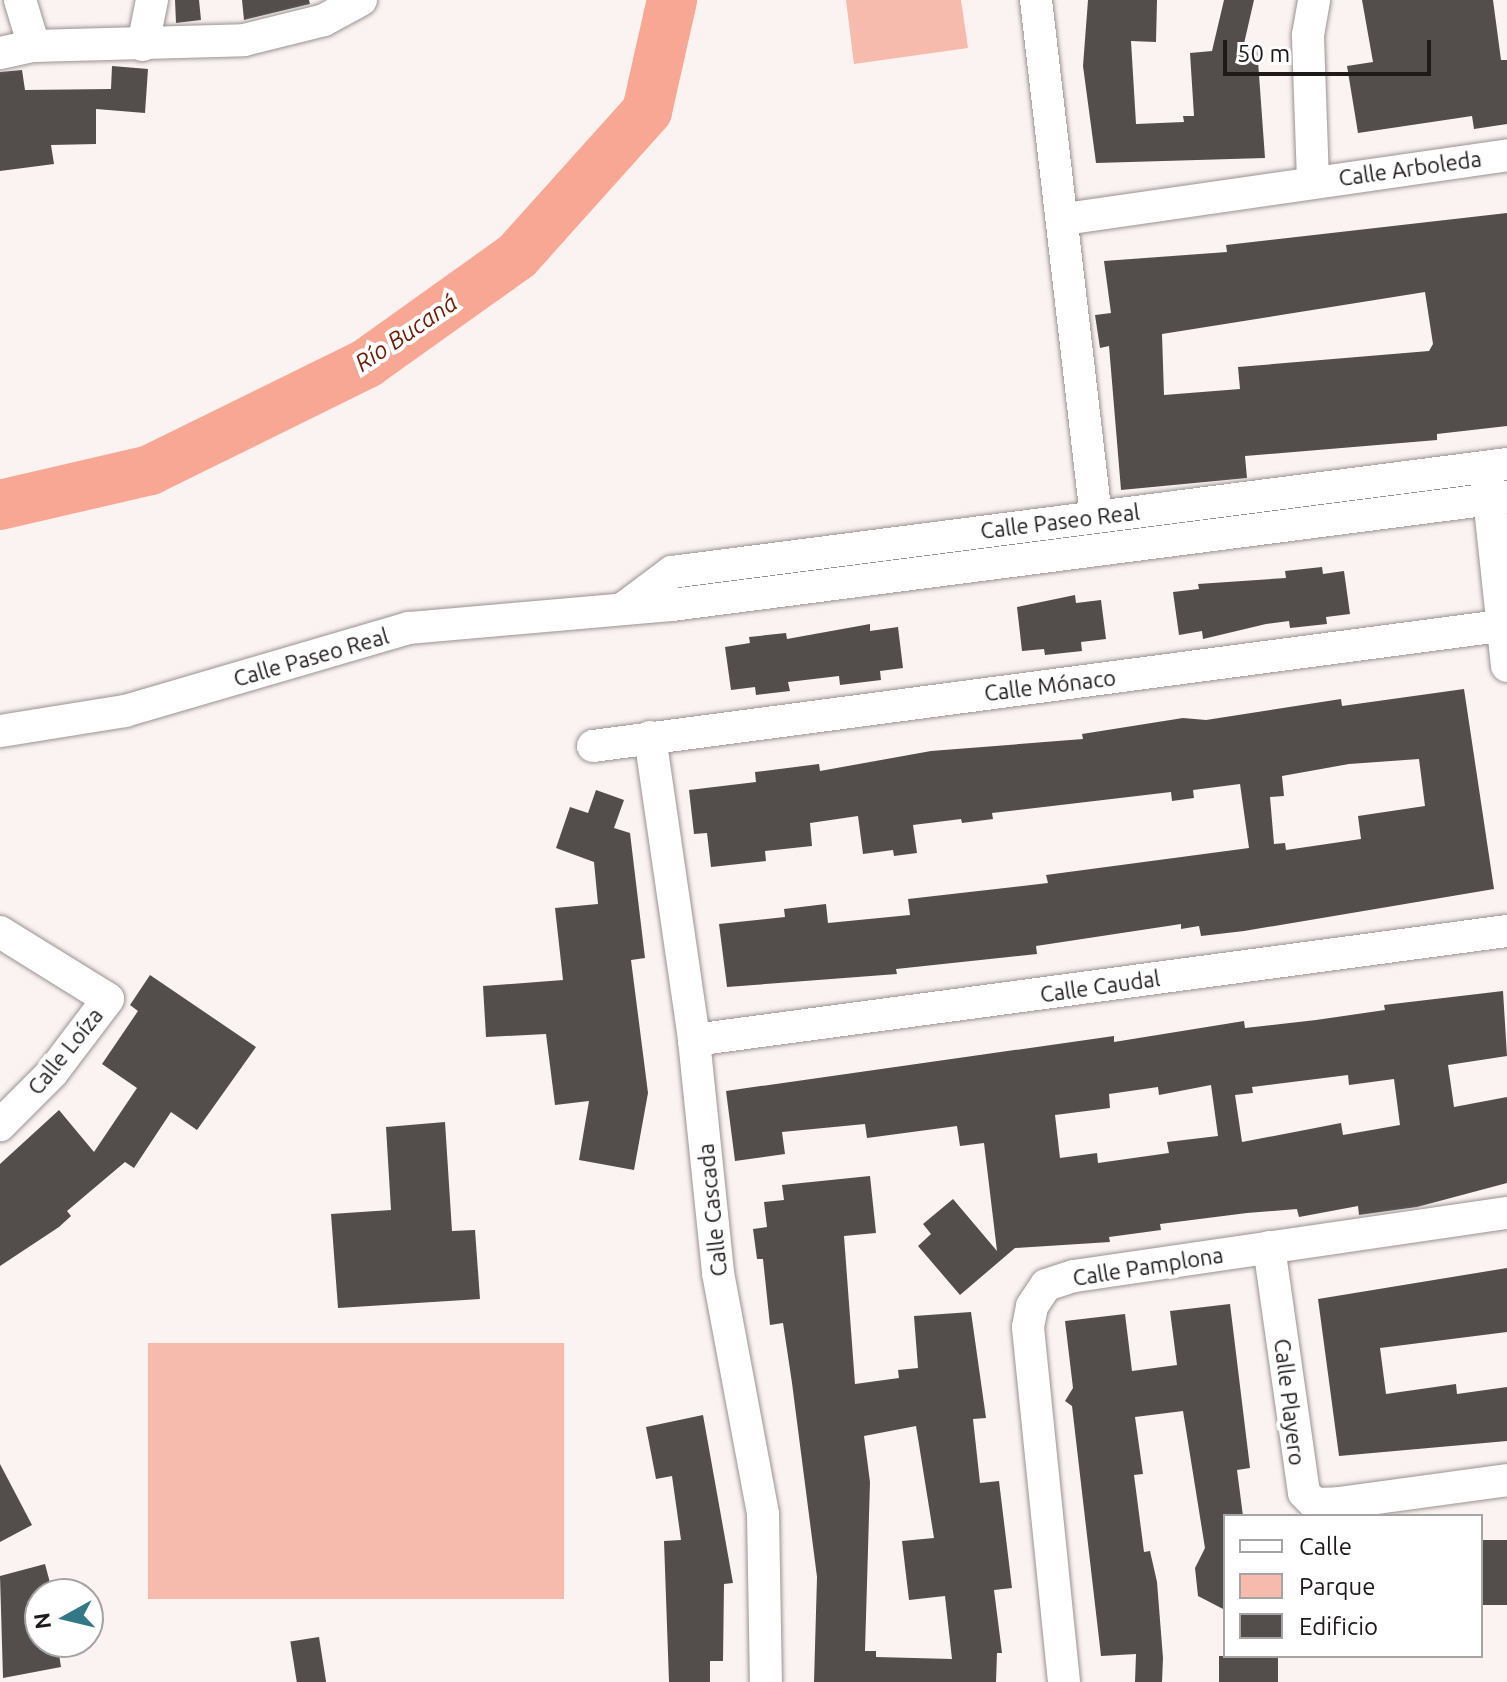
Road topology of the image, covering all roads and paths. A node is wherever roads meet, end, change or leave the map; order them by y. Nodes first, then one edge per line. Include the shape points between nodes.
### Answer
1 (20, 0) edge
2 (152, 0) edge
3 (361, 0) edge
4 (1036, 0) edge
5 (1314, 0) edge
6 (143, 45) junction
7 (34, 46) junction
8 (0, 53) edge
9 (1507, 155) edge
10 (1313, 181) junction
11 (1065, 219) junction
12 (1496, 465) edge
13 (1499, 498) edge
14 (1096, 517) junction
15 (625, 607) junction
16 (1504, 626) edge
17 (1507, 666) edge
18 (0, 731) edge
19 (650, 737) junction
20 (593, 746) dead end
21 (1507, 931) edge
22 (0, 932) edge
23 (694, 1040) junction
24 (0, 1125) edge
25 (1507, 1213) edge
26 (1269, 1247) junction
27 (1507, 1480) edge
28 (766, 1682) edge
29 (1064, 1682) edge

1 - 7 street
2 - 6 street
3 - 6 street via 324,20 244,40
4 - 11 street
5 - 10 street via 1308,35
6 - 7 street
7 - 8 street
9 - 10 street, Calle Arboleda
10 - 11 street, Calle Arboleda
11 - 14 street
12 - 13 street
12 - 14 street, Calle Paseo Real
13 - 15 street, Calle Paseo Real
13 - 16 street
14 - 15 street, Calle Paseo Real via 672,572
15 - 18 street, Calle Paseo Real via 409,628 125,711
16 - 17 street
16 - 19 street, Calle Mónaco
19 - 20 street, Calle Mónaco
19 - 23 street, Calle Cascada
21 - 23 street, Calle Caudal
22 - 24 street, Calle Loíza via 108,999 52,1073
23 - 28 street, Calle Cascada via 718,1273 763,1514
25 - 26 street, Calle Pamplona
26 - 27 street, Calle Playero via 1304,1493 1315,1504
26 - 29 street, Calle Pamplona via 1060,1279 1046,1285 1032,1306 1030,1347

